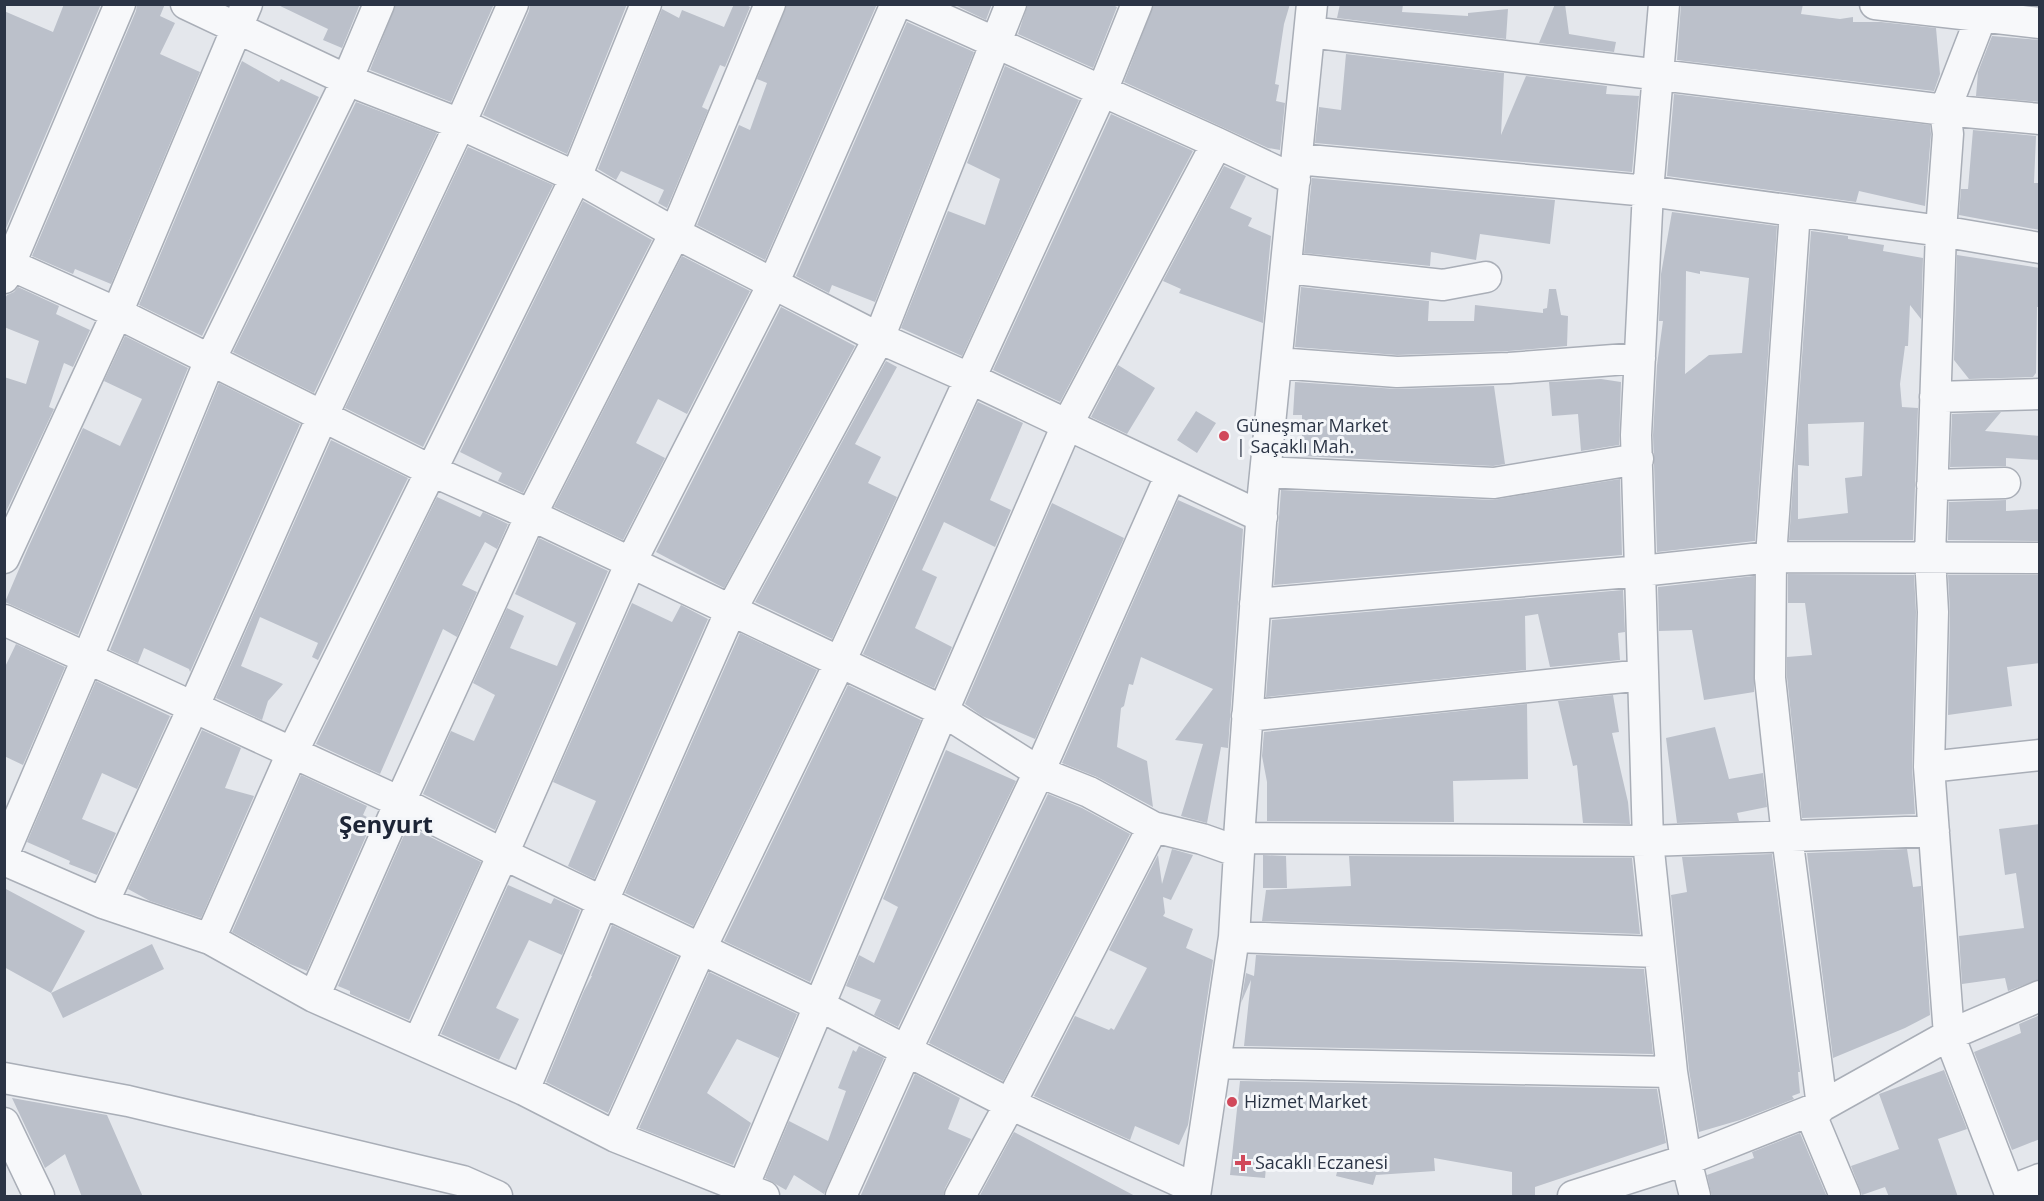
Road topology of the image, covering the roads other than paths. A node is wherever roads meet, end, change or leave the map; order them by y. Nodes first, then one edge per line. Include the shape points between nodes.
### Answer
1 (120, 4) edge
2 (186, 4) edge
3 (380, 4) edge
4 (513, 4) edge
5 (646, 4) edge
6 (770, 4) edge
7 (896, 4) edge
8 (910, 4) edge
9 (1011, 4) edge
10 (1137, 4) edge
11 (1664, 4) edge
12 (1875, 4) edge
13 (1985, 10) edge
14 (242, 17) edge
15 (1311, 18) edge
16 (2040, 23) edge
17 (995, 44) junction
18 (1659, 75) junction
19 (347, 80) junction
20 (1102, 91) junction
21 (1945, 110) junction
22 (2040, 119) edge
23 (460, 124) junction
24 (1217, 143) junction
25 (1296, 170) junction
26 (576, 177) junction
27 (1648, 191) junction
28 (1794, 211) junction
29 (1941, 231) junction
30 (675, 233) junction
31 (2040, 248) edge
32 (6, 268) edge
33 (1287, 268) junction
34 (1486, 277) dead end
35 (773, 284) junction
36 (117, 313) junction
37 (879, 338) junction
38 (1640, 358) junction
39 (210, 360) junction
40 (1278, 363) junction
41 (969, 378) junction
42 (2040, 394) edge
43 (1935, 397) junction
44 (323, 415) junction
45 (1066, 425) junction
46 (1638, 459) junction
47 (432, 471) junction
48 (1266, 472) junction
49 (1171, 474) junction
50 (2005, 483) dead end
51 (1932, 486) junction
52 (531, 515) junction
53 (1262, 518) junction
54 (1771, 557) junction
55 (1930, 557) junction
56 (4, 558) edge
57 (2040, 558) edge
58 (631, 562) junction
59 (1641, 571) junction
60 (1255, 604) junction
61 (731, 610) junction
62 (4, 621) edge
63 (87, 659) junction
64 (840, 662) junction
65 (1643, 675) junction
66 (193, 708) junction
67 (943, 711) junction
68 (1247, 716) junction
69 (292, 753) junction
70 (2040, 755) edge
71 (1929, 767) junction
72 (1039, 772) junction
73 (400, 802) junction
74 (1153, 827) junction
75 (1934, 831) junction
76 (1787, 836) junction
77 (1648, 841) junction
78 (1239, 845) junction
79 (4, 853) edge
80 (503, 854) junction
81 (4, 860) edge
82 (603, 901) junction
83 (103, 903) junction
84 (1234, 937) junction
85 (210, 939) junction
86 (701, 948) junction
87 (1659, 952) junction
88 (2040, 996) edge
89 (314, 997) junction
90 (818, 1005) junction
91 (1949, 1035) junction
92 (418, 1043) junction
93 (906, 1051) junction
94 (1215, 1063) junction
95 (1672, 1072) junction
96 (4, 1078) edge
97 (524, 1090) junction
98 (1010, 1104) junction
99 (1822, 1106) junction
100 (4, 1123) edge
101 (616, 1137) junction
102 (1686, 1160) junction
103 (2040, 1179) edge
104 (753, 1192) edge
105 (1196, 1193) edge
106 (2010, 1194) edge
107 (39, 1197) edge
108 (497, 1197) edge
109 (841, 1197) edge
110 (960, 1197) edge
111 (1573, 1197) edge
112 (1695, 1197) edge
113 (1845, 1197) edge

1 - 32 street
2 - 14 street
3 - 19 street
4 - 23 street
5 - 26 street
6 - 30 street
7 - 35 street
8 - 17 street
9 - 17 street
10 - 20 street
11 - 18 street
12 - 13 street
13 - 16 street
13 - 21 street
14 - 19 street
14 - 36 street
15 - 18 street
15 - 25 street
17 - 20 street
17 - 37 street
18 - 21 street
18 - 27 street
19 - 23 street
19 - 39 street
20 - 24 street
20 - 41 street
21 - 22 street
21 - 29 street via 1948,134
23 - 26 street
23 - 44 street
24 - 25 street
24 - 45 street
25 - 27 street
25 - 33 street
26 - 30 street
26 - 47 street
27 - 28 street
27 - 38 street
28 - 29 street
28 - 54 street
29 - 31 street
29 - 43 street
30 - 35 street
30 - 52 street
32 - 36 street
33 - 34 street via 1443,285
33 - 40 street
35 - 37 street
35 - 58 street
36 - 39 street
36 - 56 street
37 - 41 street
37 - 61 street
38 - 40 street via 1397,372
38 - 46 street
39 - 44 street
39 - 63 street
40 - 48 street
41 - 45 street
41 - 64 street
42 - 43 street
43 - 51 street
44 - 47 street
44 - 66 street
45 - 49 street
45 - 67 street
46 - 48 street via 1494,483
46 - 59 street
47 - 52 street
47 - 69 street
48 - 53 street
49 - 53 street
49 - 72 street
50 - 51 street
51 - 55 street
52 - 58 street
52 - 73 street
53 - 60 street
54 - 55 street
54 - 59 street
54 - 76 street via 1770,678
55 - 57 street
55 - 71 street via 1933,612
58 - 61 street
58 - 80 street
59 - 60 street
59 - 65 street
60 - 68 street
61 - 64 street
61 - 82 street
62 - 63 street
63 - 66 street
63 - 79 street
64 - 67 street
64 - 86 street
65 - 68 street
65 - 77 street
66 - 69 street
66 - 83 street
67 - 72 street
67 - 90 street
68 - 78 street
69 - 73 street
69 - 85 street
70 - 71 street
71 - 75 street
72 - 74 street via 1089,792
72 - 93 street
73 - 80 street
73 - 89 street
74 - 78 street
74 - 98 street
75 - 76 street
75 - 91 street
76 - 77 street
76 - 99 street
77 - 78 street
77 - 87 street
78 - 84 street
80 - 82 street
80 - 92 street
81 - 83 street
82 - 86 street
82 - 97 street
83 - 85 street
84 - 87 street
84 - 94 street
85 - 89 street
86 - 90 street
86 - 101 street
87 - 95 street
88 - 91 street
89 - 92 street
90 - 93 street
90 - 104 street
91 - 99 street
91 - 106 street
92 - 97 street
93 - 98 street
93 - 109 street
94 - 95 street
94 - 105 street
95 - 102 street
96 - 108 street via 128,1101 463,1181
97 - 101 street
98 - 105 street
98 - 110 street
99 - 102 street
99 - 113 street via 1812,1117
100 - 107 street
101 - 104 street
102 - 111 street
102 - 112 street
103 - 106 street

